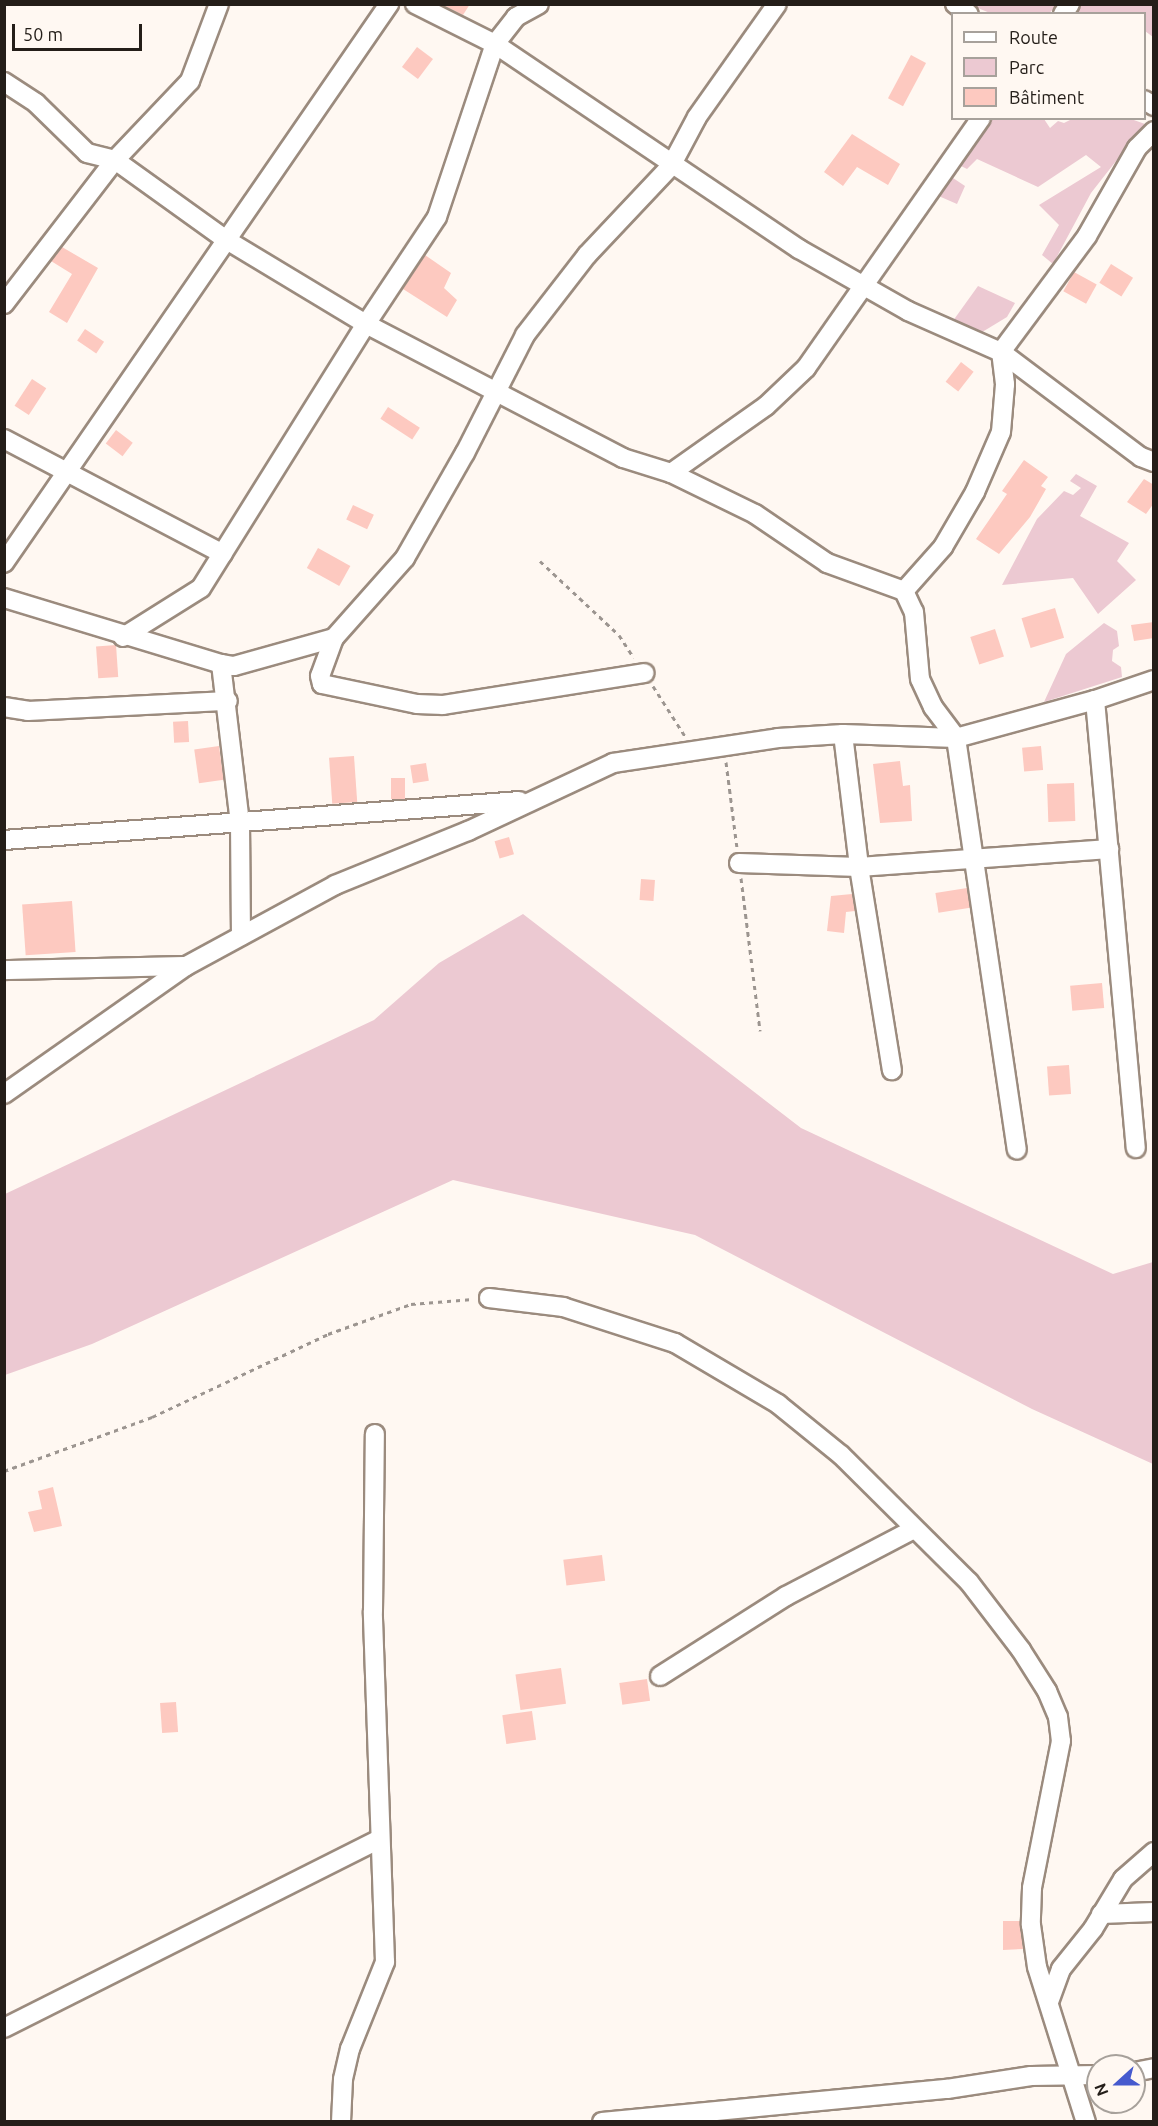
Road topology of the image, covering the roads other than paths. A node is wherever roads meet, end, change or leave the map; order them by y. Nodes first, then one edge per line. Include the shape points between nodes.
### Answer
1 (219, 4) edge
2 (389, 4) edge
3 (415, 4) edge
4 (539, 4) edge
5 (777, 4) edge
6 (495, 44) junction
7 (4, 82) edge
8 (980, 120) edge
9 (1154, 131) edge
10 (115, 160) junction
11 (671, 166) junction
12 (225, 239) junction
13 (866, 285) junction
14 (4, 304) edge
15 (366, 324) junction
16 (1001, 352) junction
17 (499, 390) junction
18 (4, 439) edge
19 (1154, 462) edge
20 (64, 473) junction
21 (671, 473) junction
22 (223, 554) junction
23 (4, 563) edge
24 (904, 591) junction
25 (4, 598) edge
26 (123, 638) junction
27 (334, 638) junction
28 (221, 664) junction
29 (644, 673) road end
30 (1154, 680) edge
31 (1095, 700) junction
32 (228, 701) junction
33 (4, 707) edge
34 (843, 734) junction
35 (956, 738) junction
36 (530, 801) junction
37 (240, 823) junction
38 (4, 840) edge
39 (1109, 849) junction
40 (974, 856) junction
41 (739, 863) road end
42 (859, 867) junction
43 (241, 936) junction
44 (186, 966) junction
45 (4, 970) edge
46 (892, 1070) dead end
47 (4, 1094) edge
48 (1136, 1148) dead end
49 (1017, 1150) dead end
50 (489, 1298) road end
51 (375, 1434) dead end
52 (914, 1529) junction
53 (660, 1676) dead end
54 (379, 1839) junction
55 (1154, 1852) edge
56 (1154, 1912) edge
57 (1101, 1914) junction
58 (1049, 2004) junction
59 (4, 2028) edge
60 (1086, 2076) edge
61 (1072, 2077) junction
62 (341, 2121) edge
63 (602, 2121) edge
64 (1086, 2121) edge

1 - 10 street via 190,81
2 - 12 street
3 - 6 street
4 - 6 street via 516,17
5 - 11 street via 697,117
6 - 11 street
6 - 15 street via 437,218
7 - 10 street via 36,102 87,153
8 - 13 street
9 - 16 street via 1137,148 1087,236
10 - 12 street
10 - 14 street
11 - 13 street via 799,249
11 - 17 street via 587,255 548,304 525,335
12 - 15 street
12 - 20 street
13 - 16 street via 908,311
13 - 21 street via 806,368 766,405
15 - 17 street
15 - 22 street
16 - 19 street via 1141,457
16 - 24 street via 1005,384 1001,432 975,492 942,547
17 - 21 street via 623,458
17 - 27 street via 405,558
18 - 20 street
20 - 22 street
20 - 23 street
21 - 24 street via 755,514 827,563
22 - 26 street via 201,588
24 - 35 street via 914,612 920,679 933,708
25 - 26 street
26 - 28 street
27 - 28 street via 234,666
27 - 29 street via 320,676 322,684 417,704 443,705
28 - 32 street
30 - 31 street
31 - 35 street
31 - 39 street
32 - 33 street via 28,711
32 - 37 street
34 - 35 street
34 - 36 street via 778,738 613,763
34 - 42 street
35 - 40 street
36 - 37 street
36 - 43 street via 468,831 335,885
37 - 38 street
37 - 43 street
39 - 40 street
39 - 48 street
40 - 42 street
40 - 49 street
41 - 42 street
42 - 46 street
43 - 44 street
44 - 45 street
44 - 47 street
50 - 52 street via 563,1307 675,1343 778,1404 841,1455
51 - 54 street via 373,1611
52 - 53 street via 786,1596
52 - 58 street via 969,1582 1021,1650 1058,1717 1061,1741 1032,1888 1030,1925
54 - 59 street
54 - 62 street via 385,1962 350,2049 343,2079
55 - 57 street via 1123,1879
56 - 57 street
57 - 58 street via 1061,1969
58 - 61 street
60 - 61 street
61 - 63 street via 1031,2076 947,2089
61 - 64 street

